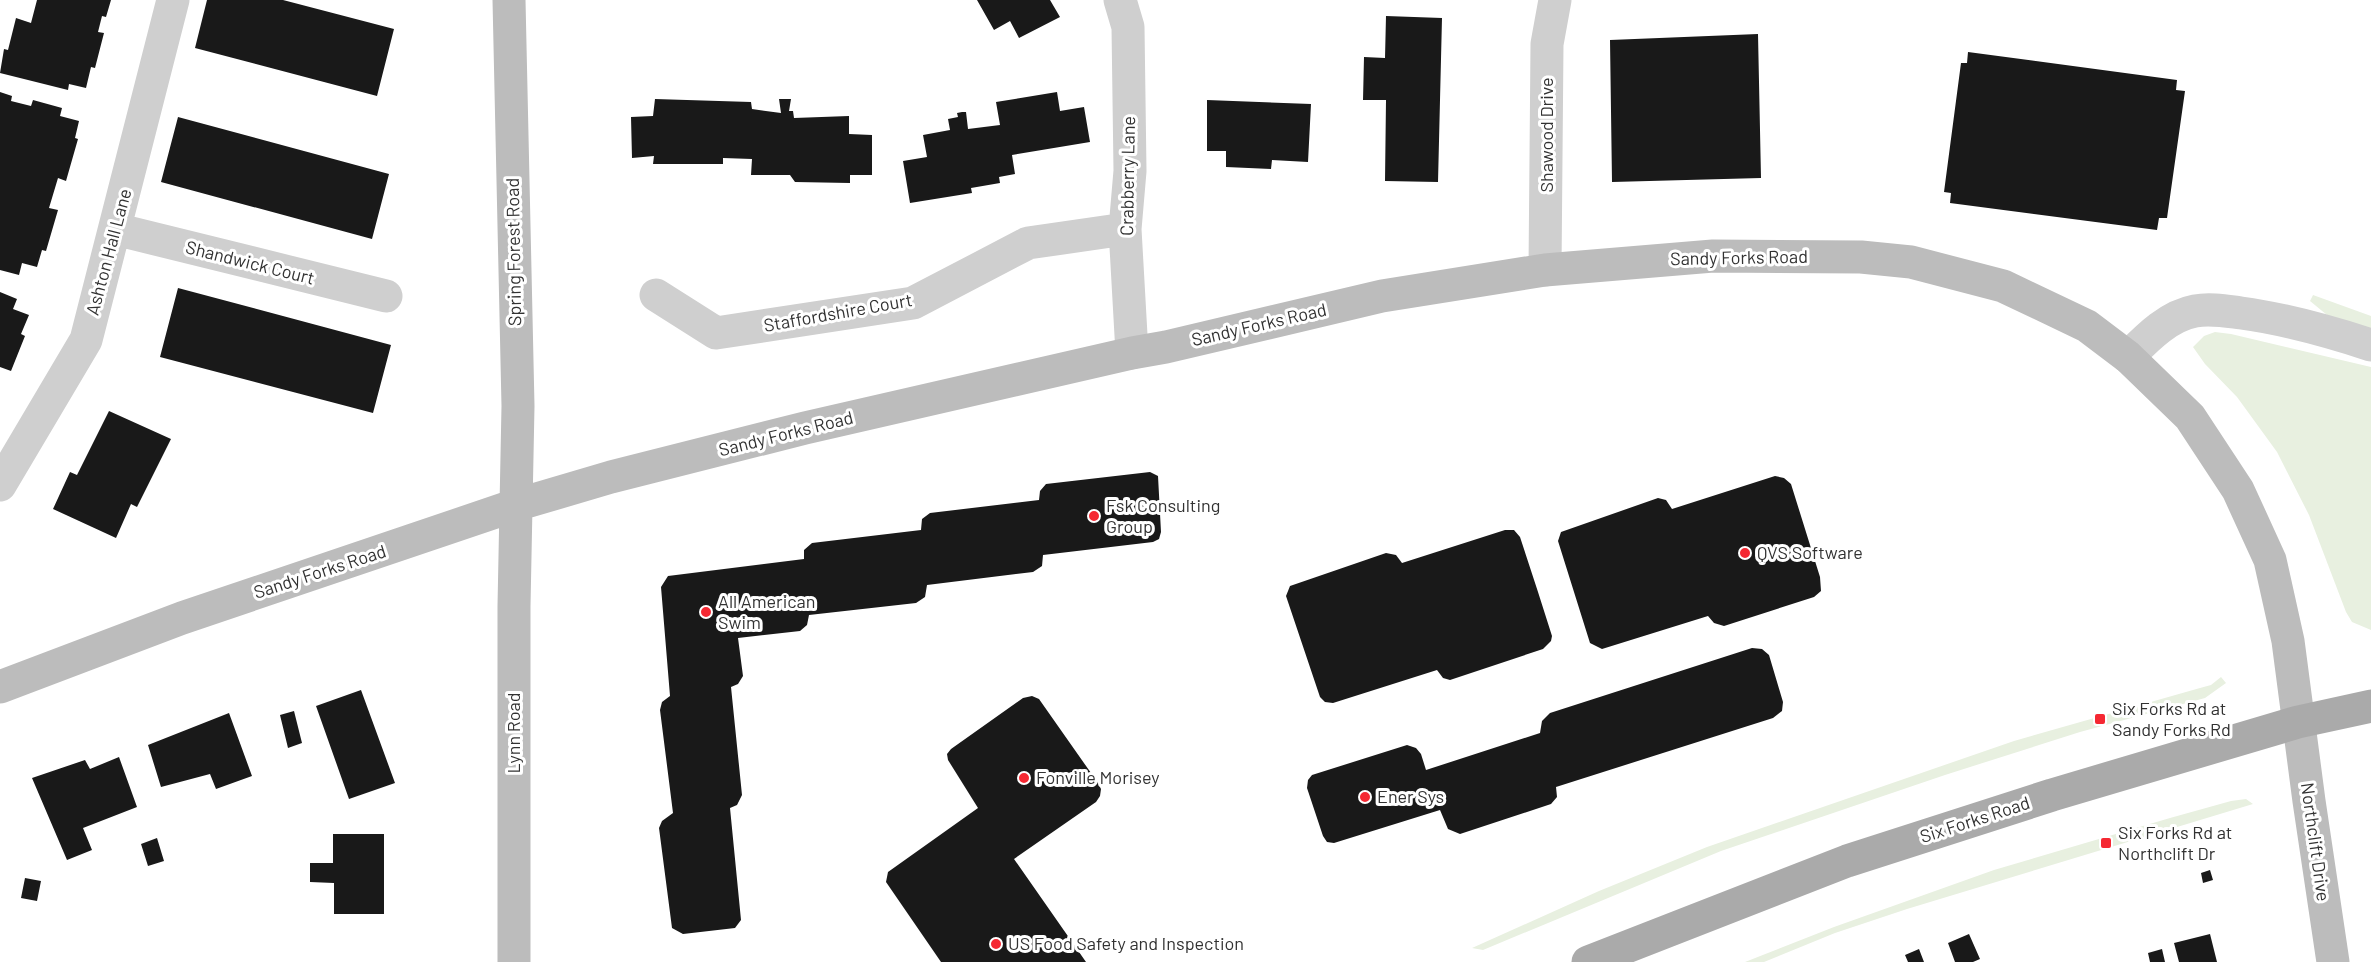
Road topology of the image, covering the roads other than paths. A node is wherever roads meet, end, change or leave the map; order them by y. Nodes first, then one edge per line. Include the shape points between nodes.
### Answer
1 (173, 0) edge
2 (509, 0) edge
3 (1120, 0) edge
4 (1555, 0) edge
5 (115, 229) junction
6 (1125, 229) junction
7 (1545, 270) junction
8 (656, 295) dead end
9 (386, 296) dead end
10 (2371, 345) edge
11 (1132, 353) junction
12 (2128, 357) junction
13 (0, 485) edge
14 (516, 505) junction
15 (0, 686) edge
16 (2371, 706) edge
17 (2298, 722) junction
18 (514, 962) edge
19 (1588, 962) edge
20 (2334, 962) edge

1 - 5 street, Ashton Hall Lane
2 - 14 street, Spring Forest Road via 518,406
3 - 6 street, Crabberry Lane via 1128,27 1130,171
4 - 7 street, Shawood Drive via 1547,44
5 - 9 street, Shandwick Court
5 - 13 street, Ashton Hall Lane via 86,340
6 - 8 street, Staffordshire Court via 1028,243 914,303 716,333
6 - 11 street, Crabberry Lane
7 - 11 street, Sandy Forks Road via 1382,296
7 - 12 street, Sandy Forks Road via 1713,256 1861,257 1911,262 2003,286 2087,326
10 - 12 street via 2315,326 2272,317 2194,311 2158,329
11 - 14 street, Sandy Forks Road via 805,428
12 - 17 street, Sandy Forks Road via 2190,417 2238,490 2270,560 2288,641
14 - 15 street, Sandy Forks Road via 182,618
14 - 18 street, Lynn Road
16 - 17 main road, Six Forks Road
17 - 19 main road, Six Forks Road via 1847,861
17 - 20 street, Northclift Drive

